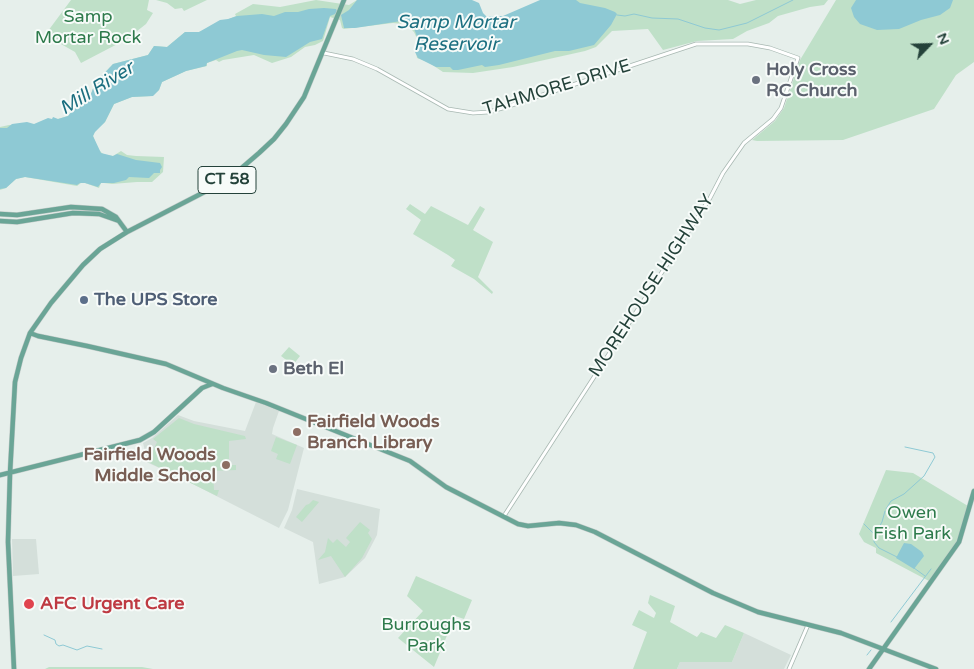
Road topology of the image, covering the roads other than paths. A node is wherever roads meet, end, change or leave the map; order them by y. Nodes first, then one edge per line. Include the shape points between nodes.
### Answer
1 (344, 0) edge
2 (324, 53) junction
3 (798, 58) joint
4 (0, 214) edge
5 (0, 220) edge
6 (119, 221) junction
7 (127, 232) junction
8 (30, 333) junction
9 (196, 377) junction
10 (212, 384) junction
11 (197, 393) junction
12 (10, 473) junction
13 (0, 475) edge
14 (974, 491) edge
15 (503, 517) junction
16 (808, 625) junction
17 (882, 649) junction
18 (14, 669) edge
19 (789, 669) edge
20 (869, 669) edge
21 (936, 669) edge

1 - 2 main road, CT 58
2 - 3 street, TAHMORE DRIVE via 377,69 448,109 473,113 506,107 696,44 748,44
2 - 7 main road, CT 58 via 304,97 261,152 218,186
3 - 15 street, MOREHOUSE HIGHWAY via 781,108 744,143 722,173 710,198
4 - 6 main road via 88,208 102,209
5 - 6 main road via 17,222 72,212 99,214
6 - 7 main road
7 - 8 main road, CT 58 via 83,264
8 - 9 main road via 166,364
8 - 12 main road, CT 58 via 15,382
9 - 10 main road
9 - 11 main road
10 - 11 main road
10 - 15 main road via 266,402 410,461 446,487
11 - 12 main road via 154,432 140,440
12 - 13 main road
12 - 18 main road, CT 58 via 8,539
14 - 17 main road via 959,542
15 - 16 main road via 528,526 576,525 758,612
16 - 17 main road via 841,633
16 - 19 street
17 - 20 main road
17 - 21 main road

